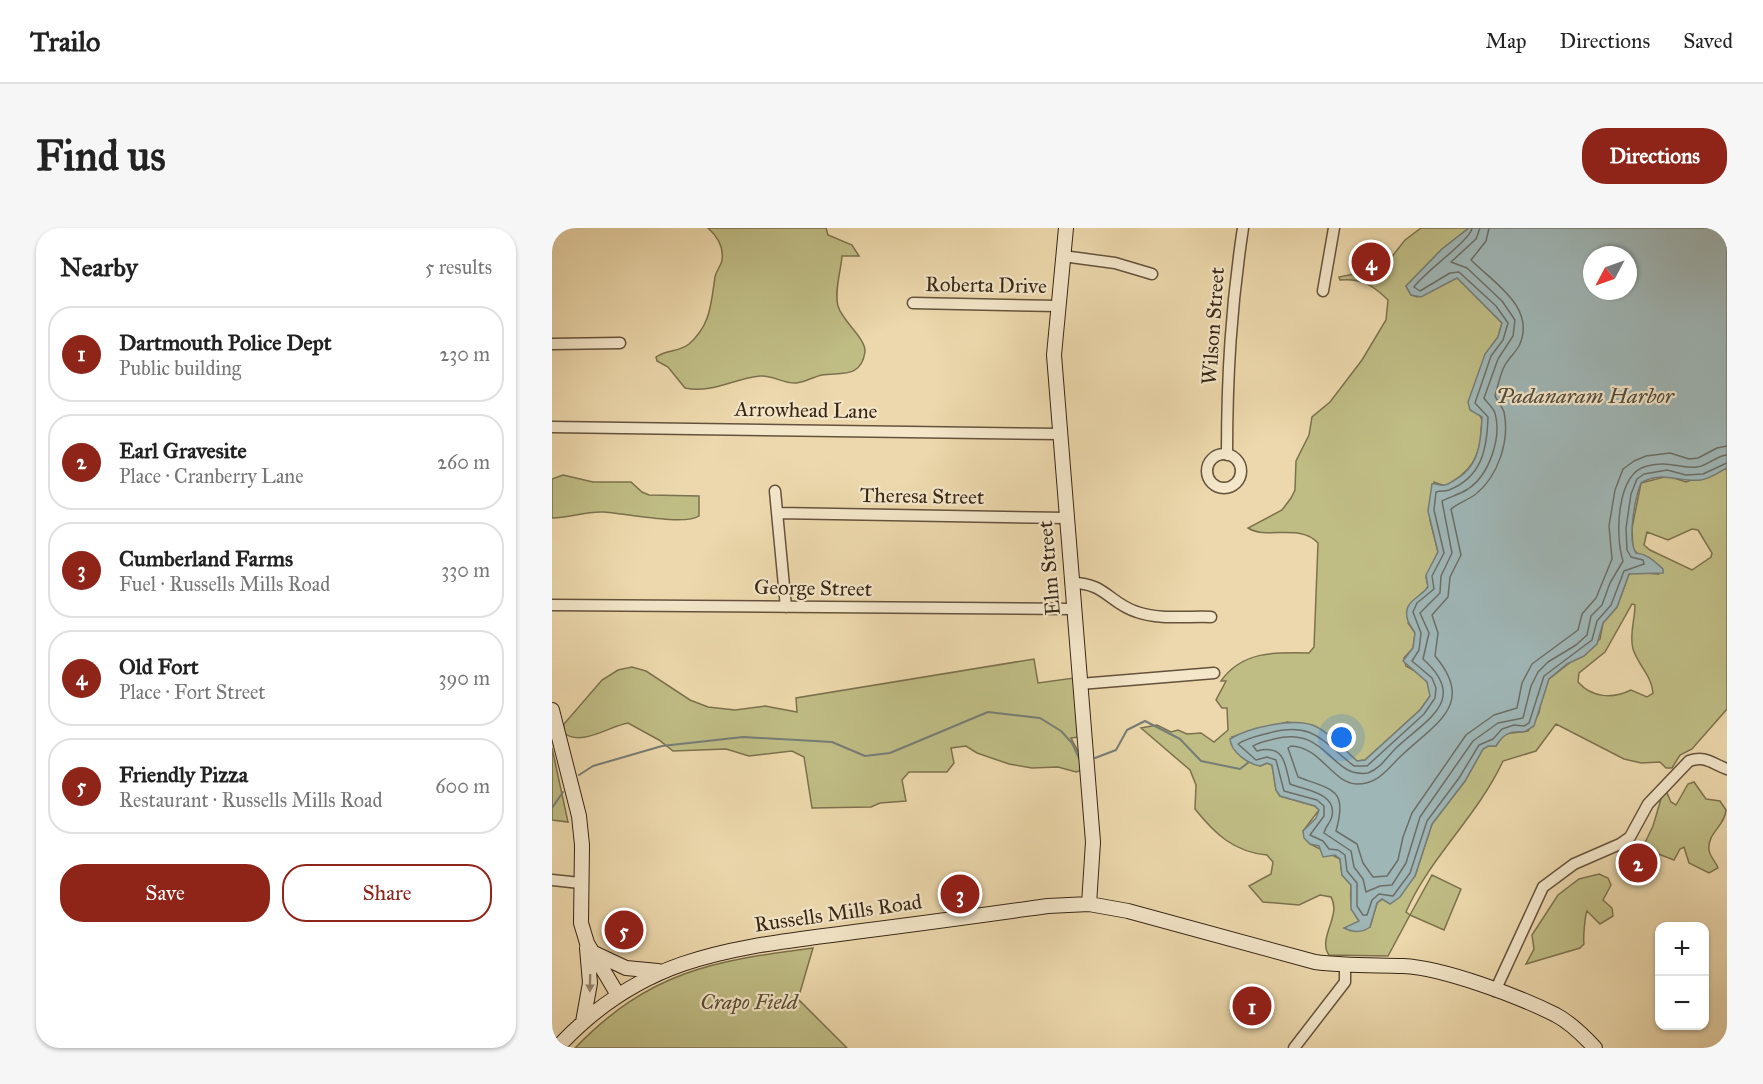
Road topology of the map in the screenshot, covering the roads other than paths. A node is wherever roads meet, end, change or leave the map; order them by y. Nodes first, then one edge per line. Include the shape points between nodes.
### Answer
1 (1066, 228) edge
2 (1243, 228) edge
3 (1334, 228) edge
4 (1063, 256) junction
5 (1152, 274) dead end
6 (1323, 291) dead end
7 (913, 303) dead end
8 (1058, 306) junction
9 (620, 343) dead end
10 (552, 344) edge
11 (552, 427) edge
12 (1060, 434) junction
13 (1227, 455) dead end
14 (775, 491) dead end
15 (778, 513) junction
16 (1066, 518) junction
17 (1071, 583) junction
18 (552, 605) edge
19 (786, 606) junction
20 (1074, 609) junction
21 (1211, 616) dead end
22 (1214, 673) dead end
23 (1080, 684) junction
24 (552, 710) edge
25 (1727, 769) edge
26 (552, 880) edge
27 (580, 883) junction
28 (1089, 904) junction
29 (589, 947) junction
30 (1346, 966) junction
31 (660, 971) junction
32 (1495, 991) junction
33 (618, 995) junction
34 (583, 1022) junction
35 (557, 1048) edge
36 (1294, 1048) edge
37 (1595, 1048) edge

1 - 4 main road, Elm Street
2 - 13 street, Wilson Street via 1231,309
3 - 6 street
4 - 5 street via 1115,263
4 - 8 main road, Elm Street
7 - 8 street, Roberta Drive
8 - 12 main road, Elm Street via 1054,355
9 - 10 street
11 - 12 street, Arrowhead Lane
12 - 16 main road, Elm Street
14 - 15 street
15 - 16 street, Theresa Street
15 - 19 street
16 - 17 main road, Elm Street
17 - 20 main road, Elm Street
17 - 21 street via 1094,584 1141,614
18 - 19 street, George Street
19 - 20 street, George Street
20 - 23 main road, Elm Street
22 - 23 street
23 - 28 main road, Elm Street via 1093,849
24 - 27 main road via 579,816
25 - 32 street via 1709,760 1689,761 1648,804 1630,837 1574,864 1543,887
26 - 27 street
27 - 29 main road via 580,923
28 - 30 main road, Russells Mills Road via 1128,911 1280,955
28 - 31 main road, Russells Mills Road via 1048,906 736,948
29 - 31 main road via 626,968
29 - 33 main road
29 -> 34 main road via 590,983
30 - 32 main road, Russells Mills Road via 1429,970
30 - 36 street via 1345,982
31 - 33 main road, Russells Mills Road
32 - 37 main road, Russells Mills Road via 1558,1016
33 - 34 main road, Russells Mills Road
34 - 35 main road, Russells Mills Road

